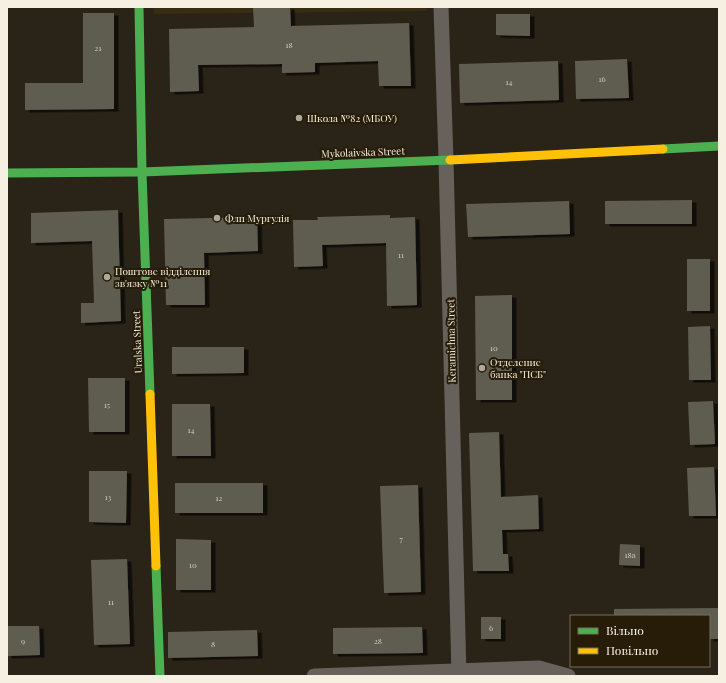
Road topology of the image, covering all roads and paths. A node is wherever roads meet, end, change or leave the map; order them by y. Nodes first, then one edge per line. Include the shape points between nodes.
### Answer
1 (139, 7) edge
2 (441, 7) edge
3 (719, 146) edge
4 (446, 160) junction
5 (142, 172) junction
6 (7, 173) edge
7 (459, 673) edge
8 (160, 676) edge
9 (314, 676) edge
10 (568, 676) edge

1 - 5 street, Uralska Street
2 - 4 street, Keramichna Street
3 - 4 street, Mykolaivska Street
4 - 5 street, Mykolaivska Street
4 - 7 street, Keramichna Street
5 - 6 street, Mykolaivska Street
5 - 8 street, Uralska Street
7 - 9 street
7 - 10 street via 539,668

